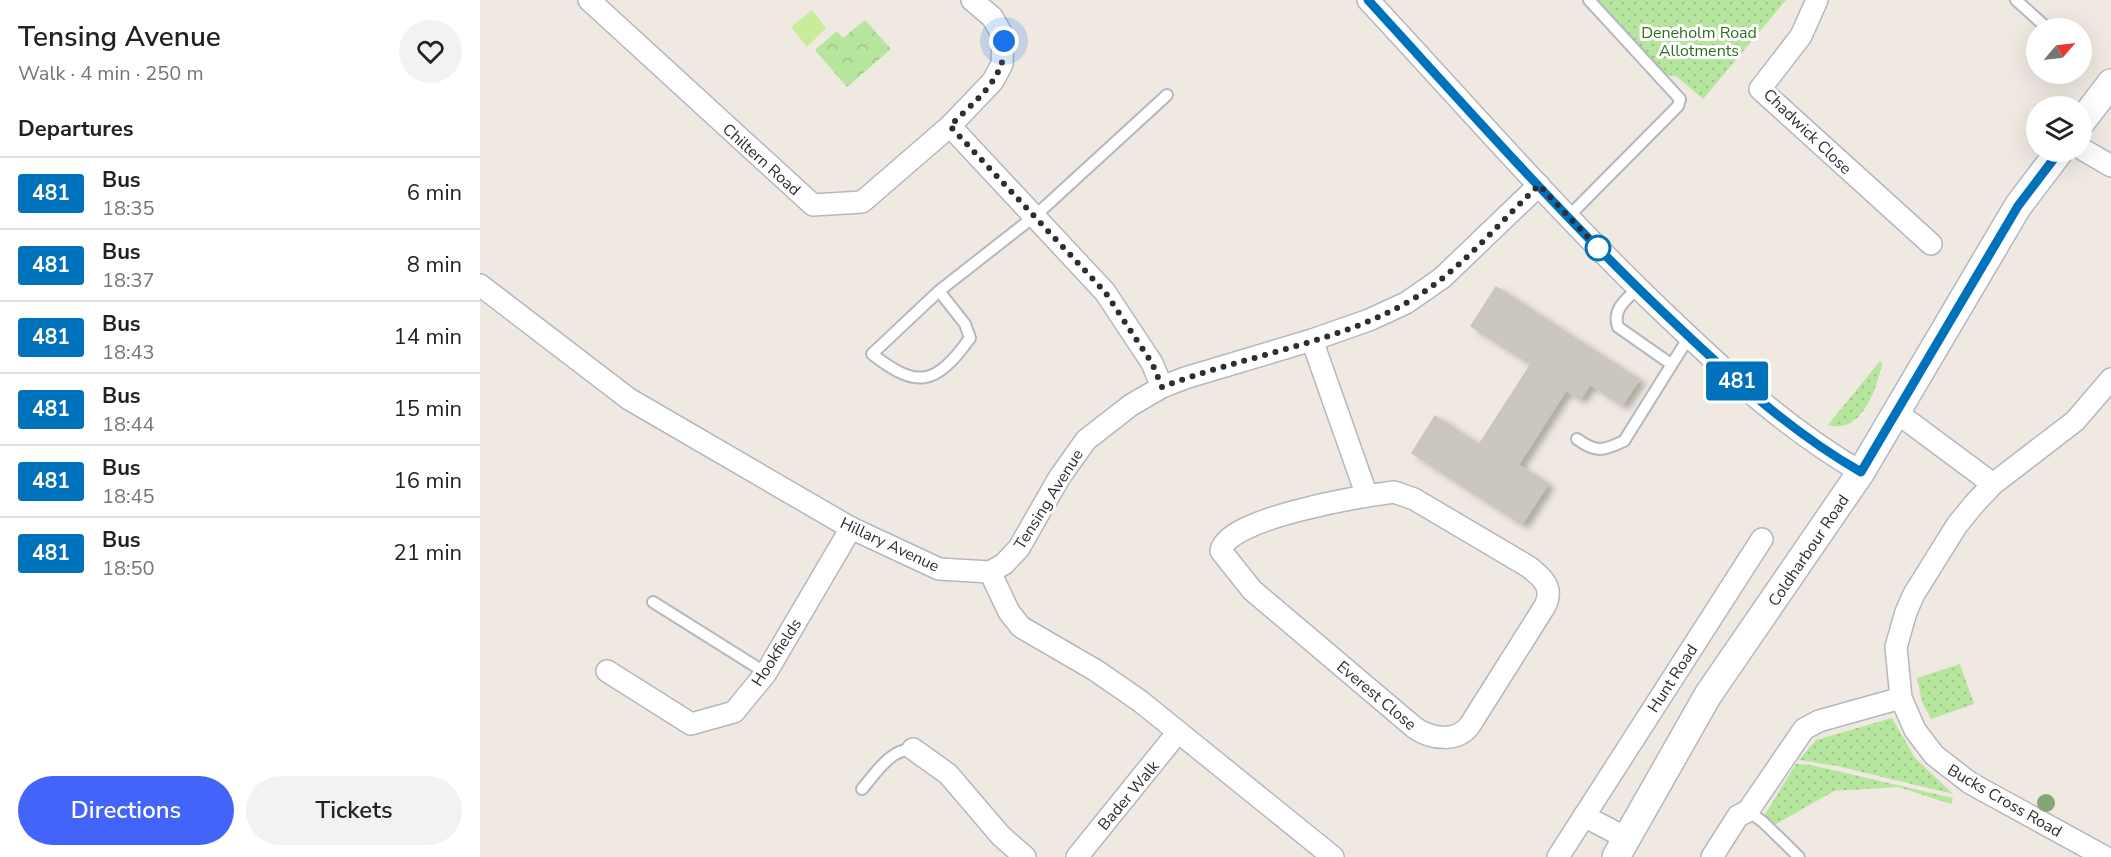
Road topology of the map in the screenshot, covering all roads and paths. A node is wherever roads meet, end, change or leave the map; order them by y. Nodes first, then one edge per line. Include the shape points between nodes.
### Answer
1 (589, 0) edge
2 (972, 0) edge
3 (1368, 0) edge
4 (1589, 0) edge
5 (1817, 0) edge
6 (2016, 0) edge
7 (2036, 18) edge
8 (2111, 83) edge
9 (1167, 95) dead end
10 (2092, 108) edge
11 (950, 126) junction
12 (2092, 155) edge
13 (2051, 162) edge
14 (2111, 166) edge
15 (1539, 185) junction
16 (1036, 215) junction
17 (1568, 217) junction
18 (1931, 244) dead end
19 (480, 285) edge
20 (1638, 288) junction
21 (939, 291) junction
22 (1689, 337) junction
23 (1312, 340) junction
24 (1671, 364) junction
25 (2111, 379) edge
26 (1162, 387) junction
27 (1896, 412) junction
28 (1577, 439) dead end
29 (1861, 472) junction
30 (1993, 484) junction
31 (1367, 496) junction
32 (851, 528) junction
33 (1762, 539) dead end
34 (990, 572) junction
35 (653, 602) dead end
36 (607, 670) dead end
37 (766, 674) junction
38 (1901, 698) junction
39 (1178, 732) junction
40 (913, 749) joint
41 (862, 789) dead end
42 (1748, 811) junction
43 (1584, 816) junction
44 (1621, 848) edge
45 (1025, 857) edge
46 (1077, 857) edge
47 (1333, 857) edge
48 (1558, 857) edge
49 (1712, 857) edge
50 (1799, 857) edge
51 (2105, 857) edge

1 - 11 street, Chiltern Road via 813,206 862,202
2 - 11 street, Chiltern Road via 996,22 1004,41 1003,58 993,81
3 - 15 street
4 - 17 lane via 1680,99 1678,106
5 - 18 street, Chadwick Close via 1801,36 1760,89
6 - 7 lane
8 - 10 street
9 - 16 lane
11 - 16 street
12 - 14 street
13 - 27 street, Coldharbour Road via 2018,206
15 - 17 street
15 - 23 street, Tensing Avenue via 1442,279 1419,295 1369,320
16 - 21 lane
16 - 26 street via 1120,312 1152,363
17 - 20 street
19 - 32 street, Hillary Avenue via 629,399
20 - 22 street
20 - 24 lane via 1618,309 1618,327
21 - 21 lane via 965,324 970,338 936,375 915,379 872,354
22 - 24 lane
22 - 29 street via 1786,424
23 - 26 street, Tensing Avenue
23 - 31 street
24 - 28 lane via 1624,441 1606,450 1589,448
25 - 30 street, Bucks Cross Road via 2075,421
26 - 34 street, Tensing Avenue via 1086,440 1018,548 1004,564
27 - 29 street, Coldharbour Road
27 - 30 street
29 - 44 street, Coldharbour Road via 1708,695
30 - 38 street, Bucks Cross Road via 1957,525 1905,612 1896,647
31 - 31 street, Everest Close via 1403,494 1529,567 1546,582 1547,603 1463,733 1433,737 1415,728 1252,590 1221,551 1230,537 1256,523
32 - 34 street, Hillary Avenue via 939,569
32 - 37 street, Hookfields
33 - 43 street, Hunt Road
34 - 39 street via 1021,627 1106,677
35 - 37 lane
36 - 37 street, Hookfields via 691,724 734,712
38 - 42 street via 1819,721 1804,729
38 - 51 street, Bucks Cross Road via 1923,743 1951,771
39 - 46 street, Bader Walk
39 - 47 street
40 - 41 lane via 903,749 888,759
40 - 45 street via 948,774 1001,836
42 - 49 street via 1738,816
42 - 50 lane
43 - 44 street
43 - 48 street, Hunt Road

